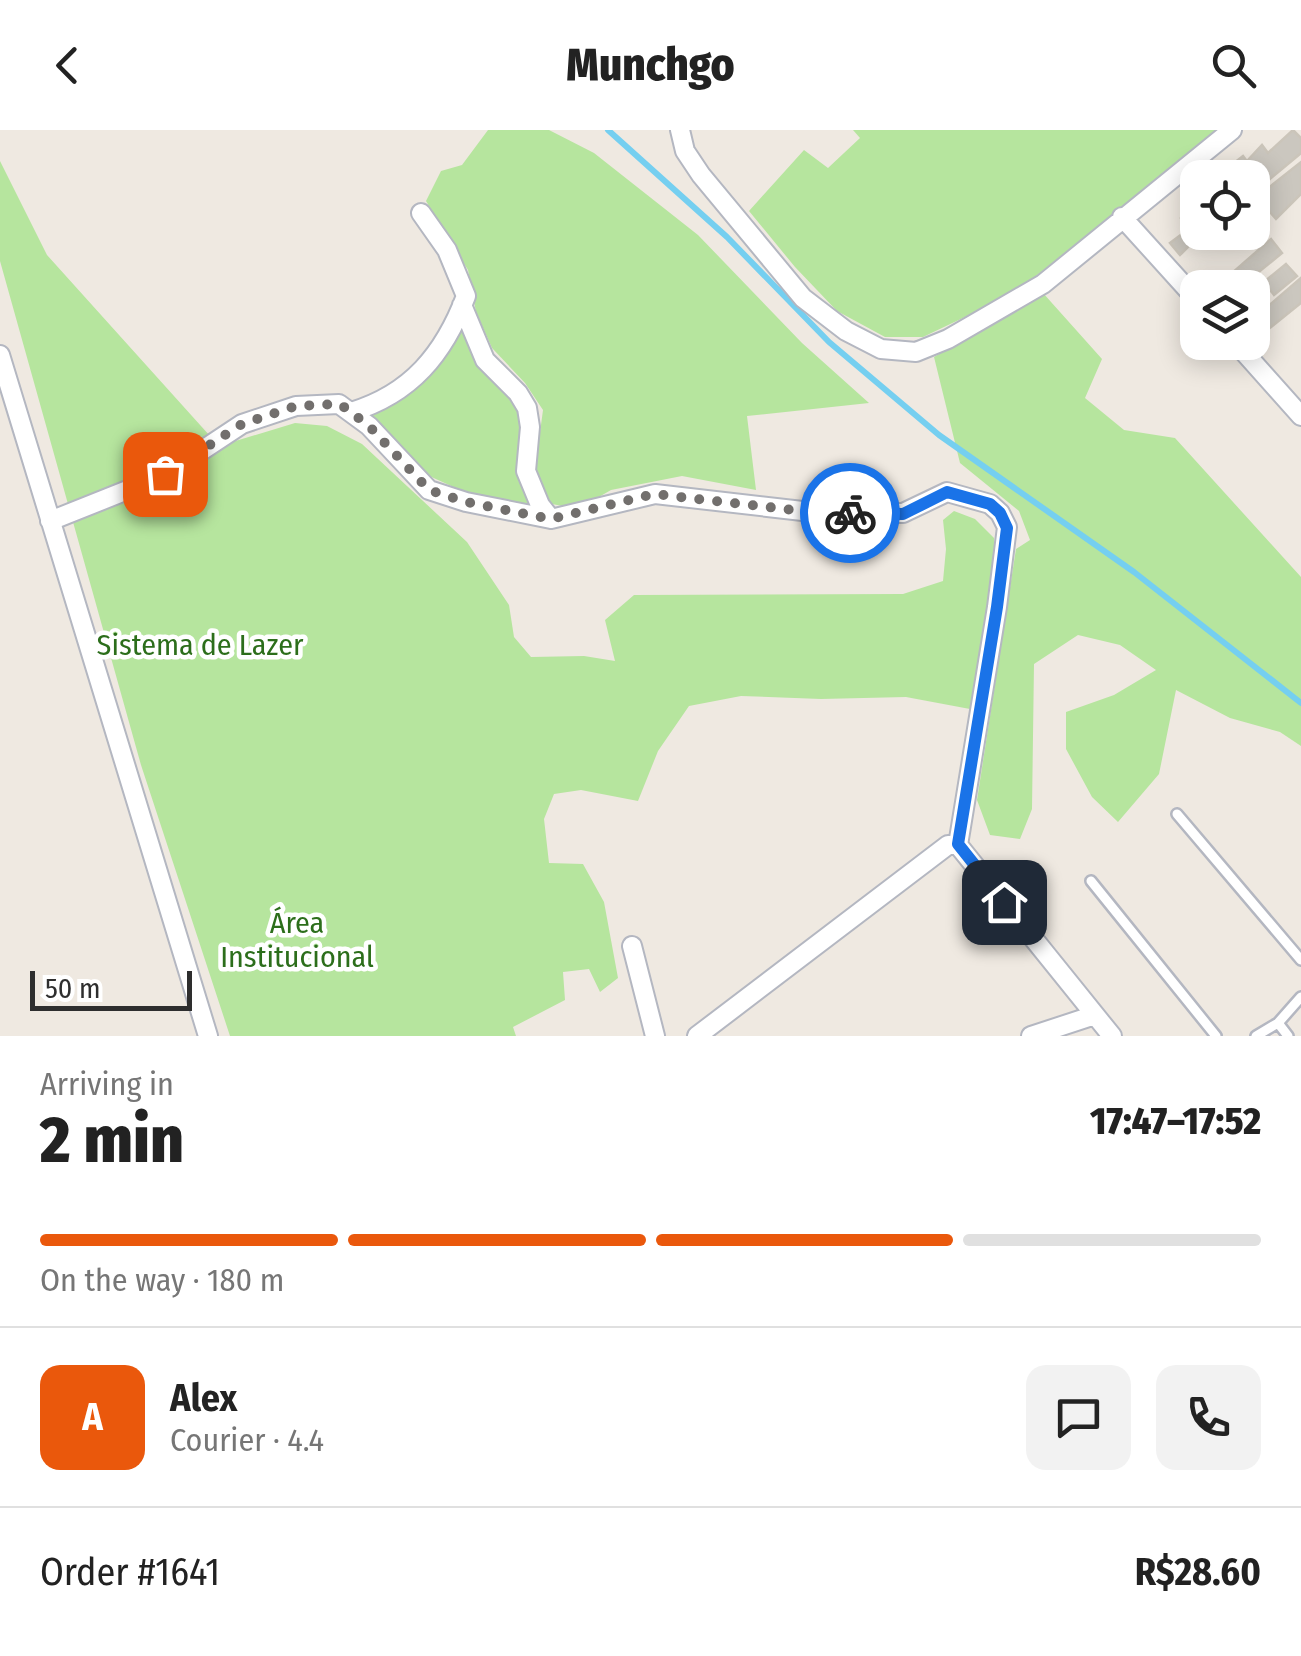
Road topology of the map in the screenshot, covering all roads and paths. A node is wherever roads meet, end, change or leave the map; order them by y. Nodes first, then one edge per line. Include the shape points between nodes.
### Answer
1 (680, 130) edge
2 (1232, 130) edge
3 (421, 213) dead end
4 (1122, 217) junction
5 (1180, 281) edge
6 (462, 305) junction
7 (0, 355) edge
8 (1251, 360) edge
9 (351, 412) junction
10 (1301, 416) edge
11 (551, 519) junction
12 (50, 520) junction
13 (1177, 814) dead end
14 (958, 844) junction
15 (1091, 881) dead end
16 (632, 946) dead end
17 (1301, 960) edge
18 (1301, 998) edge
19 (1095, 1015) junction
20 (1278, 1024) junction
21 (208, 1036) edge
22 (656, 1036) edge
23 (697, 1036) edge
24 (1031, 1036) edge
25 (1112, 1036) edge
26 (1216, 1036) edge
27 (1256, 1036) edge
28 (1288, 1036) edge

1 - 4 street via 701,175 803,298 880,349 916,352 948,339 1042,284
2 - 4 street
3 - 6 street via 460,277
4 - 5 street
6 - 9 street via 444,342 411,382
6 - 11 street via 486,360 527,408 526,471
7 - 12 street
8 - 10 street
9 - 11 street via 429,490
9 - 12 street via 340,404 296,406 242,424 165,474
11 - 14 street via 654,494 820,513 903,514 947,492 990,504 1007,528
12 - 21 street
13 - 17 lane
14 - 19 street
14 - 23 street
15 - 26 lane
16 - 22 street
18 - 20 lane
19 - 24 street
19 - 25 street
20 - 27 lane
20 - 28 lane

